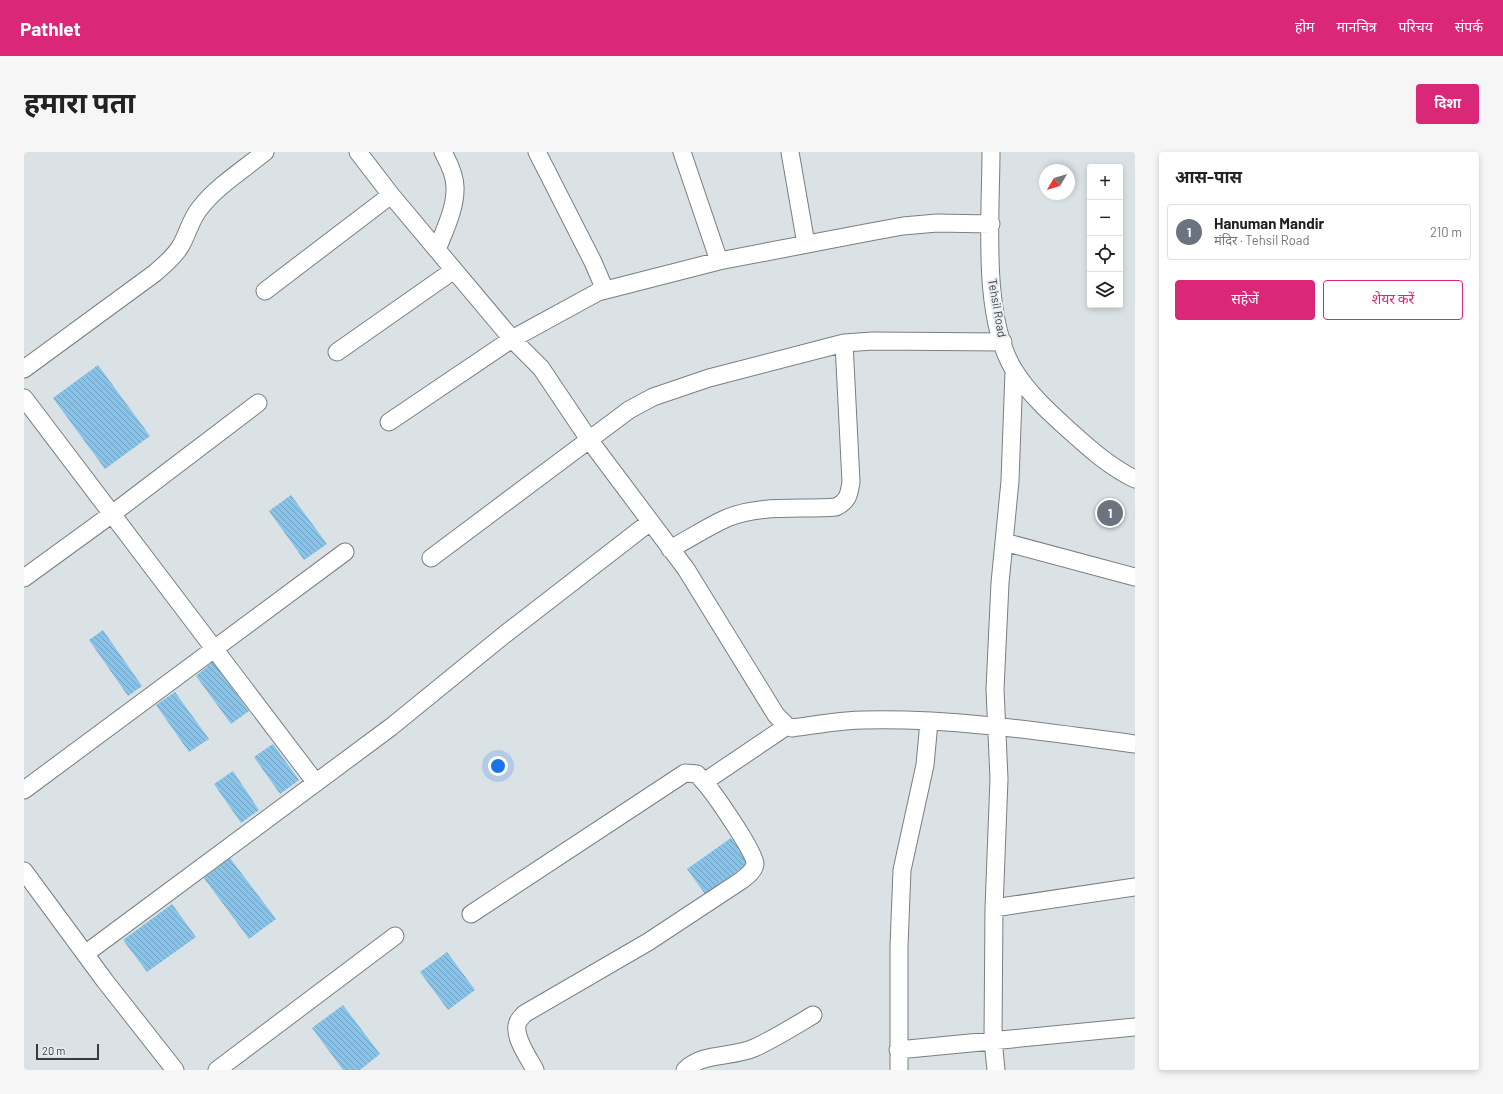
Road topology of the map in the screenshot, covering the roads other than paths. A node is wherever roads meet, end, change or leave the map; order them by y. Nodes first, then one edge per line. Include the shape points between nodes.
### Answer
1 (265, 152) edge
2 (358, 152) edge
3 (443, 152) edge
4 (537, 152) edge
5 (682, 152) edge
6 (790, 152) edge
7 (991, 152) edge
8 (391, 195) junction
9 (991, 224) junction
10 (806, 244) junction
11 (437, 250) junction
12 (719, 261) junction
13 (454, 270) junction
14 (605, 290) junction
15 (265, 291) dead end
16 (512, 339) junction
17 (1003, 342) junction
18 (844, 343) junction
19 (337, 352) dead end
20 (24, 370) edge
21 (1014, 371) junction
22 (24, 398) edge
23 (258, 403) dead end
24 (389, 422) dead end
25 (590, 440) junction
26 (1135, 479) edge
27 (112, 514) junction
28 (650, 522) junction
29 (1004, 542) junction
30 (670, 549) junction
31 (345, 552) dead end
32 (431, 558) dead end
33 (1135, 577) edge
34 (24, 578) edge
35 (213, 648) junction
36 (929, 722) junction
37 (996, 725) junction
38 (786, 726) junction
39 (1135, 744) edge
40 (704, 782) junction
41 (316, 783) junction
42 (24, 790) edge
43 (24, 871) edge
44 (1135, 887) edge
45 (994, 908) junction
46 (471, 914) dead end
47 (395, 936) dead end
48 (84, 954) junction
49 (813, 1015) dead end
50 (1135, 1027) edge
51 (993, 1040) junction
52 (898, 1050) junction
53 (175, 1070) edge
54 (217, 1070) edge
55 (535, 1070) edge
56 (685, 1070) edge
57 (899, 1070) edge
58 (996, 1070) edge

1 - 20 street via 211,195 191,221 181,246 172,258
2 - 8 street
3 - 11 street via 451,169 455,188
4 - 14 street
5 - 12 street
6 - 10 street
7 - 9 street, Tehsil Road
8 - 11 street
8 - 15 street
9 - 10 street via 937,223 903,226
9 - 17 street, Tehsil Road via 990,266 995,313
10 - 12 street
11 - 13 street
12 - 14 street
13 - 16 street
13 - 19 street
14 - 16 street
16 - 24 street
16 - 25 street via 541,368
17 - 18 street
17 - 21 street, Tehsil Road
18 - 25 street via 672,389 629,410
18 - 30 street via 851,482 849,497 844,503 836,507 758,511 739,515 713,525
21 - 26 street, Tehsil Road via 1060,422 1106,463
21 - 29 street via 1010,481
22 - 27 street
23 - 27 street
25 - 28 street
25 - 32 street
27 - 34 street
27 - 35 street
28 - 30 street
28 - 41 street via 504,635 391,727
29 - 33 street
29 - 37 street via 995,689
30 - 38 street via 686,569 776,715
31 - 35 street
35 - 41 street
35 - 42 street
36 - 37 street
36 - 38 street via 864,720 792,728
36 - 52 street via 925,765 902,870
37 - 39 street
37 - 45 street via 999,779
38 - 40 street
40 - 46 street via 697,774 686,773 678,776
40 - 55 street via 752,854 754,868 742,880 648,942 524,1014 518,1022 517,1030
41 - 48 street
43 - 48 street
44 - 45 street
45 - 51 street
47 - 54 street
48 - 53 street
49 - 56 street via 754,1048 702,1059
50 - 51 street
51 - 52 street
51 - 58 street
52 - 57 street

